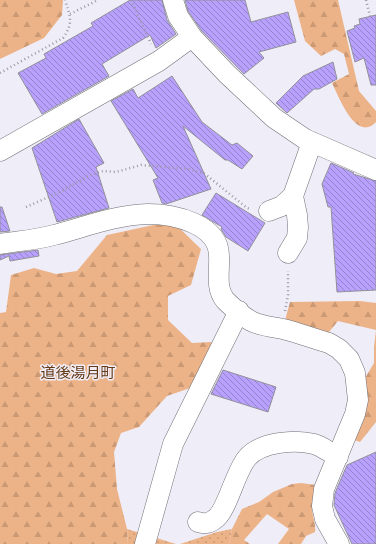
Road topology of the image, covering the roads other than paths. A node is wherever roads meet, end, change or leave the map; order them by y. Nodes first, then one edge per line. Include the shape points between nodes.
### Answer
1 (173, 0) edge
2 (192, 37) junction
3 (312, 142) junction
4 (0, 151) edge
5 (376, 170) edge
6 (293, 196) junction
7 (269, 211) road end
8 (0, 244) edge
9 (288, 253) road end
10 (239, 311) junction
11 (338, 457) junction
12 (198, 522) dead end
13 (146, 544) edge
14 (339, 544) edge

1 - 2 street via 178,16
2 - 3 street via 274,118
2 - 4 street via 159,61
3 - 5 street
3 - 6 street
6 - 7 street via 282,206
6 - 9 street via 298,227 297,238
8 - 10 street via 53,236 129,215 178,217 192,221 212,236 218,245 220,289 226,300
10 - 11 street via 251,321 329,343 349,359 355,373 358,400 356,414
10 - 13 street via 173,444
11 - 12 street via 315,444 300,442 284,442 259,449 248,456 238,471 216,519 204,524
11 - 14 street via 324,489 322,506 325,519

